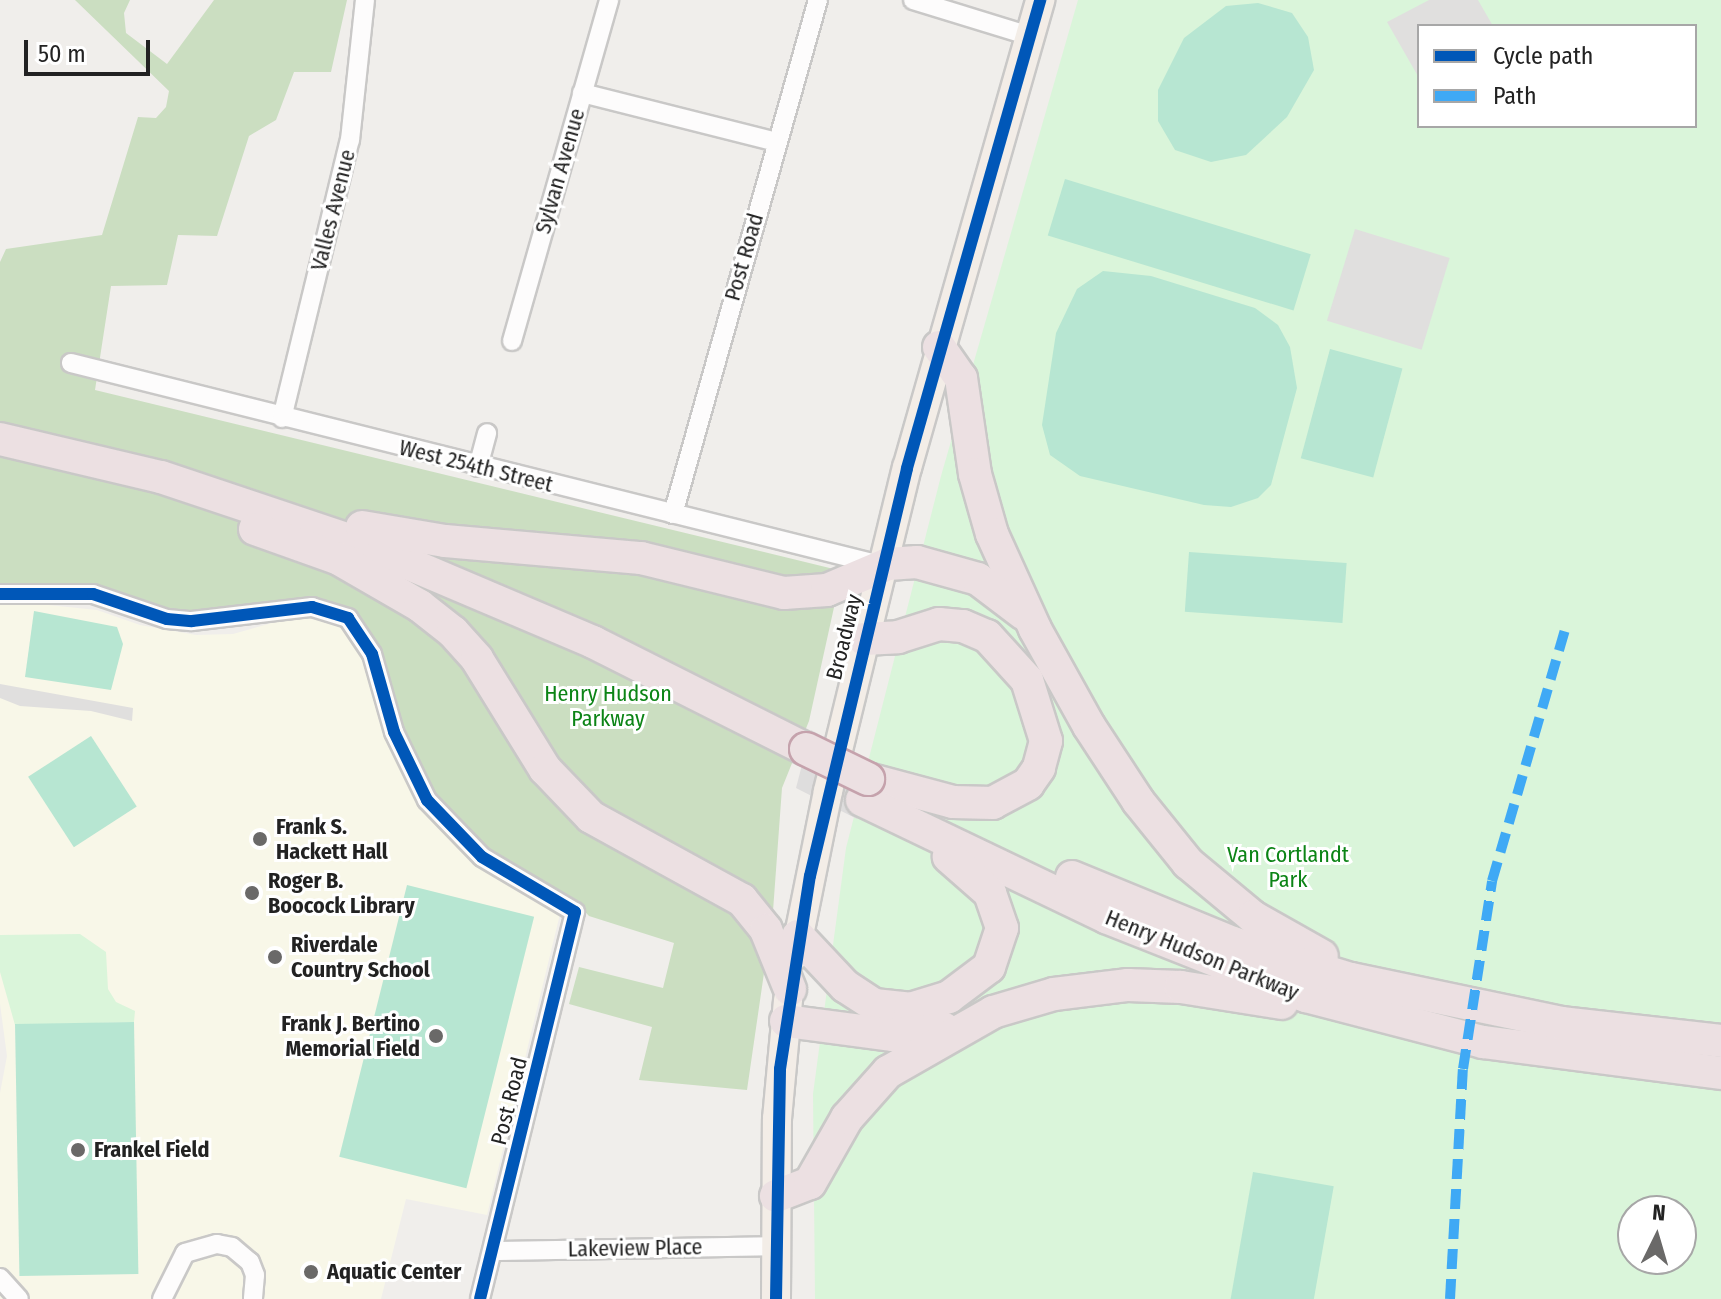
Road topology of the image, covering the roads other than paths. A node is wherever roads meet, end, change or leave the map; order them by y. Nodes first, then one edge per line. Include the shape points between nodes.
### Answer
1 (365, 0) edge
2 (609, 0) edge
3 (818, 0) edge
4 (913, 0) edge
5 (1040, 0) edge
6 (1030, 36) junction
7 (582, 93) junction
8 (777, 142) junction
9 (512, 341) dead end
10 (939, 347) junction
11 (71, 363) dead end
12 (282, 418) junction
13 (487, 433) dead end
14 (0, 439) edge
15 (0, 462) edge
16 (478, 467) junction
17 (251, 504) junction
18 (673, 514) junction
19 (337, 558) junction
20 (882, 566) junction
21 (0, 594) edge
22 (1035, 629) junction
23 (864, 639) junction
24 (803, 759) junction
25 (865, 790) junction
26 (899, 819) junction
27 (798, 936) junction
28 (790, 989) junction
29 (1410, 993) junction
30 (984, 1016) junction
31 (786, 1021) junction
32 (1393, 1021) junction
33 (1721, 1041) edge
34 (1721, 1073) edge
35 (776, 1196) junction
36 (775, 1246) junction
37 (494, 1251) junction
38 (0, 1278) edge
39 (19, 1299) edge
40 (162, 1299) edge
41 (253, 1299) edge
42 (480, 1299) edge
43 (776, 1299) edge

1 - 12 street, Valles Avenue via 350,140
2 - 7 street, Sylvan Avenue
3 - 8 street, Post Road
4 - 6 street
5 - 6 main road, Broadway
6 - 10 main road, Broadway
7 - 8 street
7 - 9 street, Sylvan Avenue
8 - 18 street, Post Road
10 - 20 main road, Broadway
10 - 22 highway via 961,378 975,474 992,534
11 - 12 street, West 254th Street
12 - 16 street, West 254th Street
13 - 16 street
14 - 17 highway, Henry Hudson Parkway
15 - 19 highway, Henry Hudson Parkway via 161,500
16 - 18 street, West 254th Street
17 - 20 highway via 413,537 641,558 784,593 827,590
17 - 24 highway, Henry Hudson Parkway via 508,604
18 - 20 street, West 254th Street
19 - 24 highway, Henry Hudson Parkway
19 - 28 highway via 420,606 453,632 477,659 545,769 591,817 742,900 766,930
20 - 22 highway via 917,562 978,579 1014,604
20 - 23 main road, Broadway
21 - 37 street, Post Road via 93,594 180,620 221,621 312,607 348,618 372,654 394,732 427,800 482,857 575,912
22 - 29 highway via 1105,751 1188,863 1281,935
23 - 25 highway via 898,637 939,624 987,636 1027,680 1046,741 1042,761 1028,784 993,803
23 - 27 main road, Broadway
24 - 25 highway, Henry Hudson Parkway, bridge
25 - 26 highway, Henry Hudson Parkway
25 - 29 highway, Henry Hudson Parkway via 1175,921 1291,962
26 - 27 highway via 969,872 995,900 1001,935 984,973 932,1004 880,1007 845,986
26 - 32 highway, Henry Hudson Parkway via 1218,964
27 - 28 main road, Broadway
28 - 31 main road, Broadway
29 - 33 highway, Henry Hudson Parkway via 1561,1023
30 - 31 highway via 909,1035
30 - 32 highway via 1054,994 1142,985
30 - 35 highway via 882,1077 847,1118 810,1183
31 - 35 main road, Broadway
32 - 34 highway, Henry Hudson Parkway via 1542,1052
35 - 36 main road, Broadway
36 - 37 street, Lakeview Place
36 - 43 main road, Broadway
37 - 42 street, Post Road
38 - 39 street
40 - 41 street via 185,1253 217,1244 250,1262

